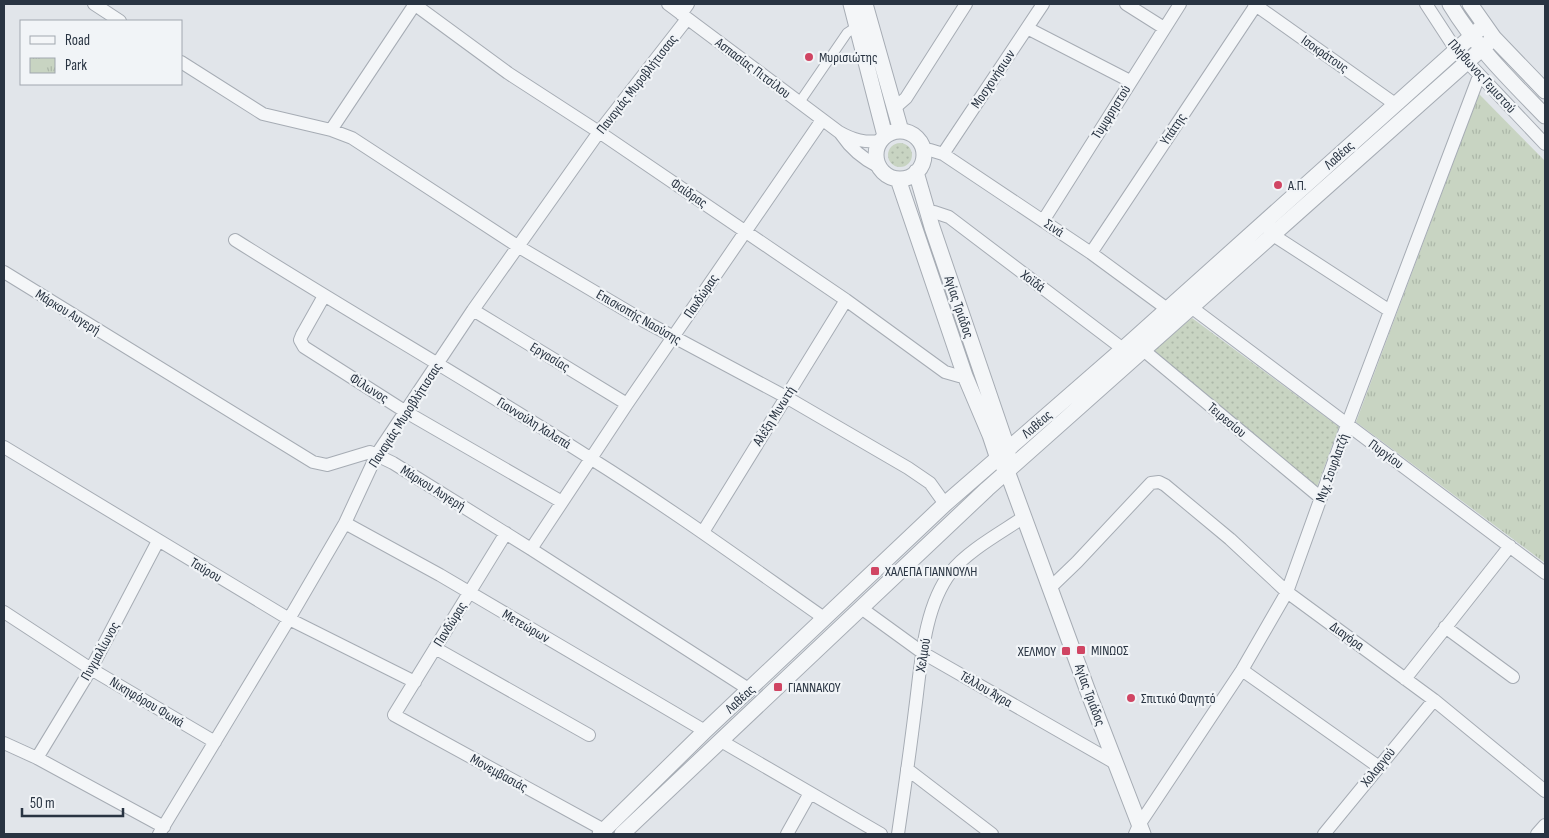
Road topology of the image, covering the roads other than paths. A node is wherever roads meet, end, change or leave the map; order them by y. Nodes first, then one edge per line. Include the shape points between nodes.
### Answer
1 (94, 4) edge
2 (414, 4) edge
3 (668, 4) edge
4 (862, 4) edge
5 (966, 4) edge
6 (1044, 4) edge
7 (1126, 4) edge
8 (1180, 4) edge
9 (1255, 4) edge
10 (1426, 4) edge
11 (1450, 4) edge
12 (1470, 4) edge
13 (685, 12) edge
14 (118, 20) edge
15 (863, 25) junction
16 (1484, 25) junction
17 (1027, 28) junction
18 (1164, 28) junction
19 (1472, 36) junction
20 (1494, 38) junction
21 (1456, 50) junction
22 (1482, 50) junction
23 (182, 63) edge
24 (1467, 63) junction
25 (1479, 76) junction
26 (1130, 81) junction
27 (1545, 91) edge
28 (799, 102) junction
29 (1396, 104) junction
30 (894, 107) junction
31 (1545, 116) edge
32 (822, 120) junction
33 (331, 130) junction
34 (901, 131) junction
35 (599, 132) junction
36 (839, 132) junction
37 (883, 138) junction
38 (1545, 144) edge
39 (923, 151) junction
40 (944, 154) junction
41 (880, 168) junction
42 (916, 172) junction
43 (898, 179) junction
44 (928, 213) junction
45 (1043, 221) junction
46 (1264, 223) junction
47 (745, 231) junction
48 (1273, 235) junction
49 (235, 240) dead end
50 (519, 247) junction
51 (1091, 253) junction
52 (4, 272) edge
53 (324, 296) junction
54 (846, 300) junction
55 (1186, 303) junction
56 (473, 310) junction
57 (1390, 311) junction
58 (1173, 314) junction
59 (673, 337) junction
60 (1133, 350) junction
61 (438, 364) junction
62 (965, 376) junction
63 (786, 397) junction
64 (627, 404) junction
65 (406, 412) junction
66 (1347, 425) junction
67 (4, 447) edge
68 (377, 454) junction
69 (591, 458) junction
70 (1004, 460) junction
71 (1321, 498) junction
72 (562, 502) junction
73 (945, 504) junction
74 (1024, 517) junction
75 (345, 523) junction
76 (702, 532) junction
77 (506, 533) junction
78 (158, 541) junction
79 (1510, 546) junction
80 (531, 549) junction
81 (1545, 573) edge
82 (1051, 587) junction
83 (1287, 592) junction
84 (469, 593) junction
85 (861, 608) junction
86 (4, 612) edge
87 (824, 618) junction
88 (290, 619) junction
89 (1445, 627) junction
90 (435, 648) junction
91 (923, 653) junction
92 (91, 668) junction
93 (1242, 670) junction
94 (1513, 677) dead end
95 (1405, 679) junction
96 (415, 682) junction
97 (750, 690) junction
98 (1434, 700) junction
99 (394, 715) joint
100 (705, 731) junction
101 (589, 735) dead end
102 (721, 741) junction
103 (215, 742) junction
104 (4, 744) edge
105 (37, 758) junction
106 (1115, 763) junction
107 (1379, 767) junction
108 (907, 769) junction
109 (1545, 791) edge
110 (810, 793) junction
111 (1545, 825) edge
112 (162, 830) edge
113 (1139, 831) edge
114 (602, 832) edge
115 (622, 834) edge
116 (787, 834) edge
117 (881, 834) edge
118 (898, 834) edge
119 (992, 834) edge
120 (1324, 834) edge
121 (1538, 834) edge

1 - 14 street
2 - 33 street
2 - 35 street, Φαίδρας via 508,73
3 - 13 street, Ασπασίας Πιτσίλου
4 - 15 street
5 - 30 street via 906,98
6 - 17 street, Μοσχονήσιων
7 - 18 street
8 - 18 street, Τυμφρηστού
9 - 29 street, Ισοκράτους
9 - 51 street, Υπάτης
10 - 21 street, Πλήθωνος Γεμιστού
11 - 19 street, Πλήθωνος Γεμιστού
12 - 16 street
13 - 28 street, Ασπασίας Πιτσίλου
13 - 35 street, Παναγιάς Μυροβλήτισσας
15 - 28 street via 847,33
15 - 30 street
15 - 37 street
16 - 19 street, Λαθέας
16 - 20 street
17 - 26 street
17 - 40 street, Μοσχονήσιων
18 - 26 street, Τυμφρηστού
19 - 21 street, Λαθέας
19 - 22 street, Πλήθωνος Γεμιστού
20 - 22 street, Λαθέας
20 - 27 street
21 - 24 street, Πλήθωνος Γεμιστού
21 - 29 street, Λαθέας
22 - 24 street, Λαθέας
22 - 31 street, Πλήθωνος Γεμιστού
23 - 33 street, Επισκοπής Ναούσης via 264,114
24 - 25 street, Πλήθωνος Γεμιστού
24 - 48 street, Λαθέας
25 - 38 street, Πλήθωνος Γεμιστού
25 - 57 street, Μιχ. Σουρλατζή
26 - 45 street, Τυμφρηστού
28 - 32 street, Ασπασίας Πιτσίλου
29 - 46 street, Λαθέας
30 - 34 street
32 - 36 street, Ασπασίας Πιτσίλου
32 - 47 street, Πανδώρας
33 - 50 street, Επισκοπής Ναούσης via 352,138
34 - 37 street
34 - 39 street via 916,137
35 - 47 street, Φαίδρας
35 - 50 street, Παναγιάς Μυροβλήτισσας
36 - 37 street, Ασπασίας Πιτσίλου via 860,141
36 - 41 street, Ασπασίας Πιτσίλου via 854,151
37 - 41 street via 876,154
39 - 40 street, Σινά
39 - 42 street via 922,162
40 - 45 street, Σινά
41 - 43 street
42 - 43 street
42 - 44 street, Αγίας Τριάδος
43 - 62 street, Αγίας Τριάδος
44 - 60 street, Χοϊδά via 949,218
44 - 70 street, Αγίας Τριάδος
45 - 51 street, Σινά
46 - 48 street
46 - 55 street, Λαθέας
47 - 54 street, Φαίδρας
47 - 59 street, Πανδώρας
48 - 55 street, Λαθέας
48 - 57 street
49 - 53 street, Γιαννούλη Χαλεπά
50 - 56 street, Παναγιάς Μυροβλήτισσας
50 - 59 street, Επισκοπής Ναούσης
51 - 58 street, Σινά
52 - 68 street, Μάρκου Αυγερή via 313,462 327,465 370,452
53 - 61 street, Γιαννούλη Χαλεπά
53 - 65 street, Φίλωνος via 300,340 304,347
54 - 62 street, Φαίδρας via 945,372
54 - 63 street, Αλέξη Μινωτή
55 - 58 street, Λαθέας
55 - 66 street, Πυργίου
56 - 61 street, Παναγιάς Μυροβλήτισσας
56 - 64 street, Εργασίας
57 - 66 street, Μιχ. Σουρλατζή
58 - 60 street, Λαθέας
59 - 63 street, Επισκοπής Ναούσης
59 - 64 street, Πανδώρας
60 - 70 street, Λαθέας
60 - 70 street, Λαθέας
60 - 71 street, Τειρεσίου
61 - 65 street, Παναγιάς Μυροβλήτισσας
61 - 69 street, Γιαννούλη Χαλεπά
62 - 70 street, Αγίας Τριάδος
63 - 73 street, Επισκοπής Ναούσης via 908,468 930,483
63 - 76 street, Αλέξη Μινωτή
64 - 69 street, Πανδώρας
65 - 68 street, Παναγιάς Μυροβλήτισσας
65 - 72 street, Φίλωνος
66 - 71 street, Μιχ. Σουρλατζή
66 - 79 street, Πυργίου
67 - 78 street, Ταύρου
68 - 75 street, Παναγιάς Μυροβλήτισσας
68 - 77 street, Μάρκου Αυγερή
69 - 72 street, Πανδώρας
69 - 76 street, Γιαννούλη Χαλεπά
70 - 73 street, Λαθέας
70 - 74 street, Αγίας Τριάδος
70 - 85 street, Λαθέας via 987,489
71 - 83 street, Μιχ. Σουρλατζή
72 - 80 street, Πανδώρας
73 - 87 street, Λαθέας
74 - 82 street, Αγίας Τριάδος
74 - 91 street, Χελμού via 952,571 938,591 932,607
75 - 84 street, Μετεώρων
75 - 88 street, Παναγιάς Μυροβλήτισσας
76 - 87 street, Γιαννούλη Χαλεπά
77 - 80 street, Μάρκου Αυγερή
77 - 84 street, Πανδώρας
78 - 88 street, Ταύρου
78 - 92 street, Πυγμαλίωνος
79 - 81 street, Πυργίου
79 - 89 street
80 - 97 street, Μάρκου Αυγερή
82 - 83 street, Διαγόρα via 1151,483 1158,482 1230,539
82 - 106 street, Αγίας Τριάδος
83 - 93 street, Μιχ. Σουρλατζή
83 - 95 street, Διαγόρα
84 - 90 street, Πανδώρας
84 - 100 street, Μετεώρων
85 - 91 street, Τέλλου Άγρα
85 - 102 street, Λαθέας
86 - 92 street, Νικηφόρου Φωκά
87 - 97 street, Λαθέας
88 - 96 street, Ταύρου
88 - 103 street, Παναγιάς Μυροβλήτισσας
89 - 94 street
89 - 95 street
90 - 96 street, Πανδώρας
90 - 101 street
91 - 106 street, Τέλλου Άγρα
91 - 108 street, Χελμού
92 - 103 street, Νικηφόρου Φωκά
92 - 105 street, Πυγμαλίωνος
93 - 107 street
93 - 113 street, Μιχ. Σουρλατζή
95 - 98 street, Διαγόρα
96 - 99 street, Πανδώρας
97 - 100 street, Λαθέας
98 - 107 street, Χολαργού
98 - 109 street, Διαγόρα
99 - 114 street, Μονεμβασιάς
100 - 114 street, Λαθέας
102 - 110 street
102 - 115 street, Λαθέας
103 - 112 street, Παναγιάς Μυροβλήτισσας
104 - 105 street
105 - 112 street
106 - 113 street, Αγίας Τριάδος
107 - 120 street, Χολαργού
108 - 118 street, Χελμού
108 - 119 street
110 - 116 street
110 - 117 street
111 - 121 street

